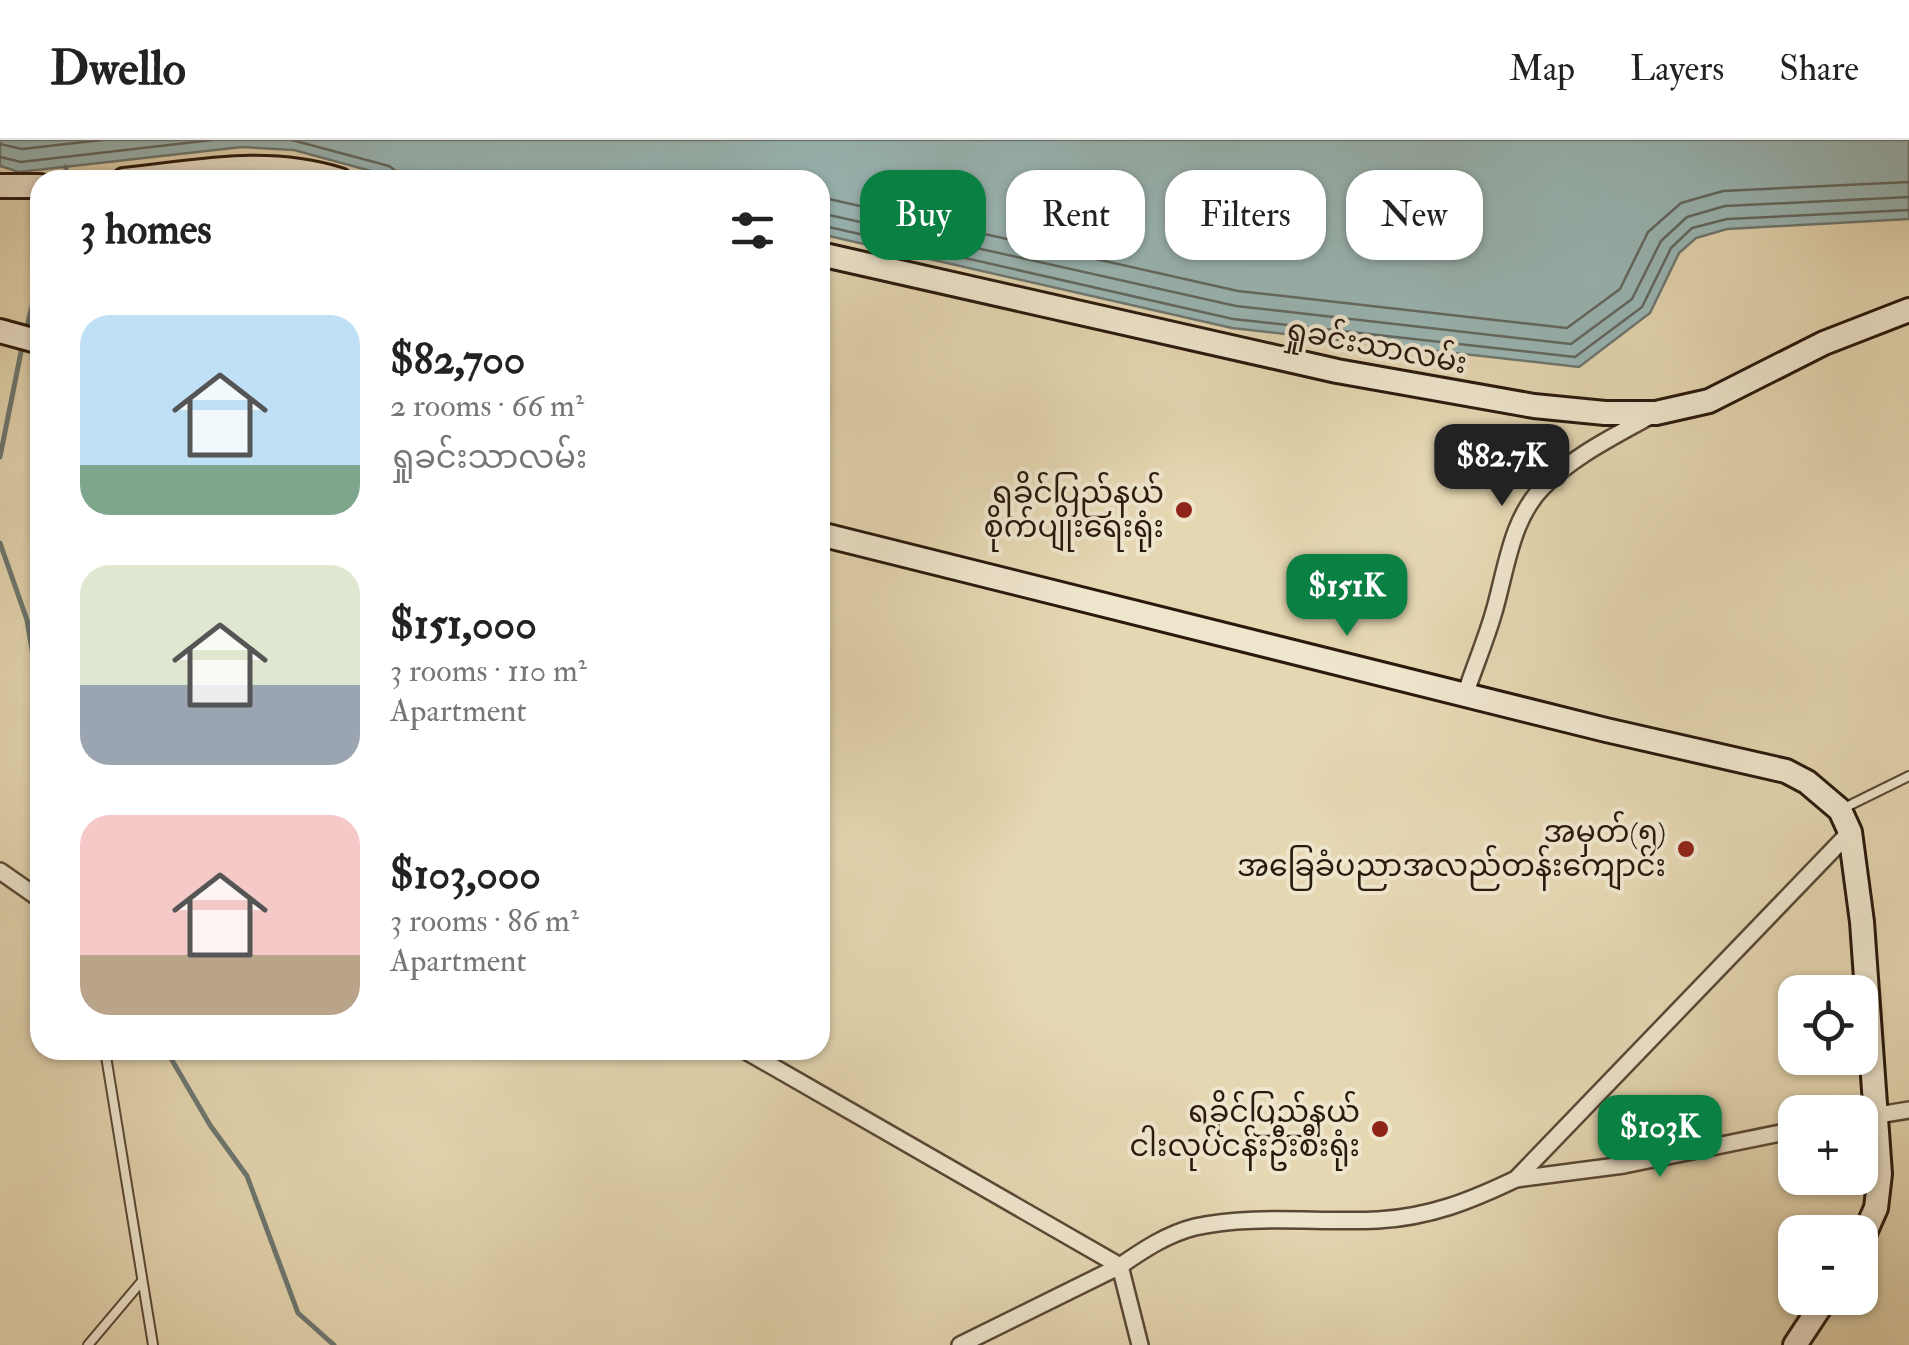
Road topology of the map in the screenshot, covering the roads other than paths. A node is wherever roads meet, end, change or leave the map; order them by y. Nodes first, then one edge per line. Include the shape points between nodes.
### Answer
1 (225, 170) edge
2 (303, 170) edge
3 (830, 256) edge
4 (1909, 310) edge
5 (2, 331) edge
6 (30, 339) edge
7 (1656, 413) junction
8 (830, 536) edge
9 (1465, 695) junction
10 (1909, 776) edge
11 (1840, 810) junction
12 (1850, 832) junction
13 (0, 871) edge
14 (30, 891) edge
15 (107, 1060) edge
16 (761, 1060) edge
17 (1867, 1095) edge
18 (1909, 1110) edge
19 (1878, 1115) edge
20 (1778, 1133) edge
21 (1516, 1179) junction
22 (1878, 1185) edge
23 (1873, 1215) edge
24 (1120, 1266) junction
25 (142, 1281) junction
26 (1815, 1315) edge
27 (88, 1345) edge
28 (152, 1345) edge
29 (960, 1345) edge
30 (1140, 1345) edge
31 (1795, 1345) edge

1 - 2 street
3 - 7 street, ရှုခင်းသာလမ်း via 1354,374 1549,408
4 - 7 street, ရှုခင်းသာလမ်း via 1824,343 1709,401
5 - 6 street
7 - 9 street via 1558,473 1530,502
8 - 9 street
9 - 11 street via 1786,771
10 - 11 lane
11 - 12 street
12 - 17 street via 1862,922
12 - 21 street
13 - 14 street
15 - 25 lane
16 - 24 street
18 - 19 street
20 - 21 street
21 - 24 street via 1458,1206 1415,1215 1194,1228 1147,1246
22 - 23 street
24 - 29 street
24 - 30 street
25 - 27 lane
25 - 28 lane
26 - 31 street

